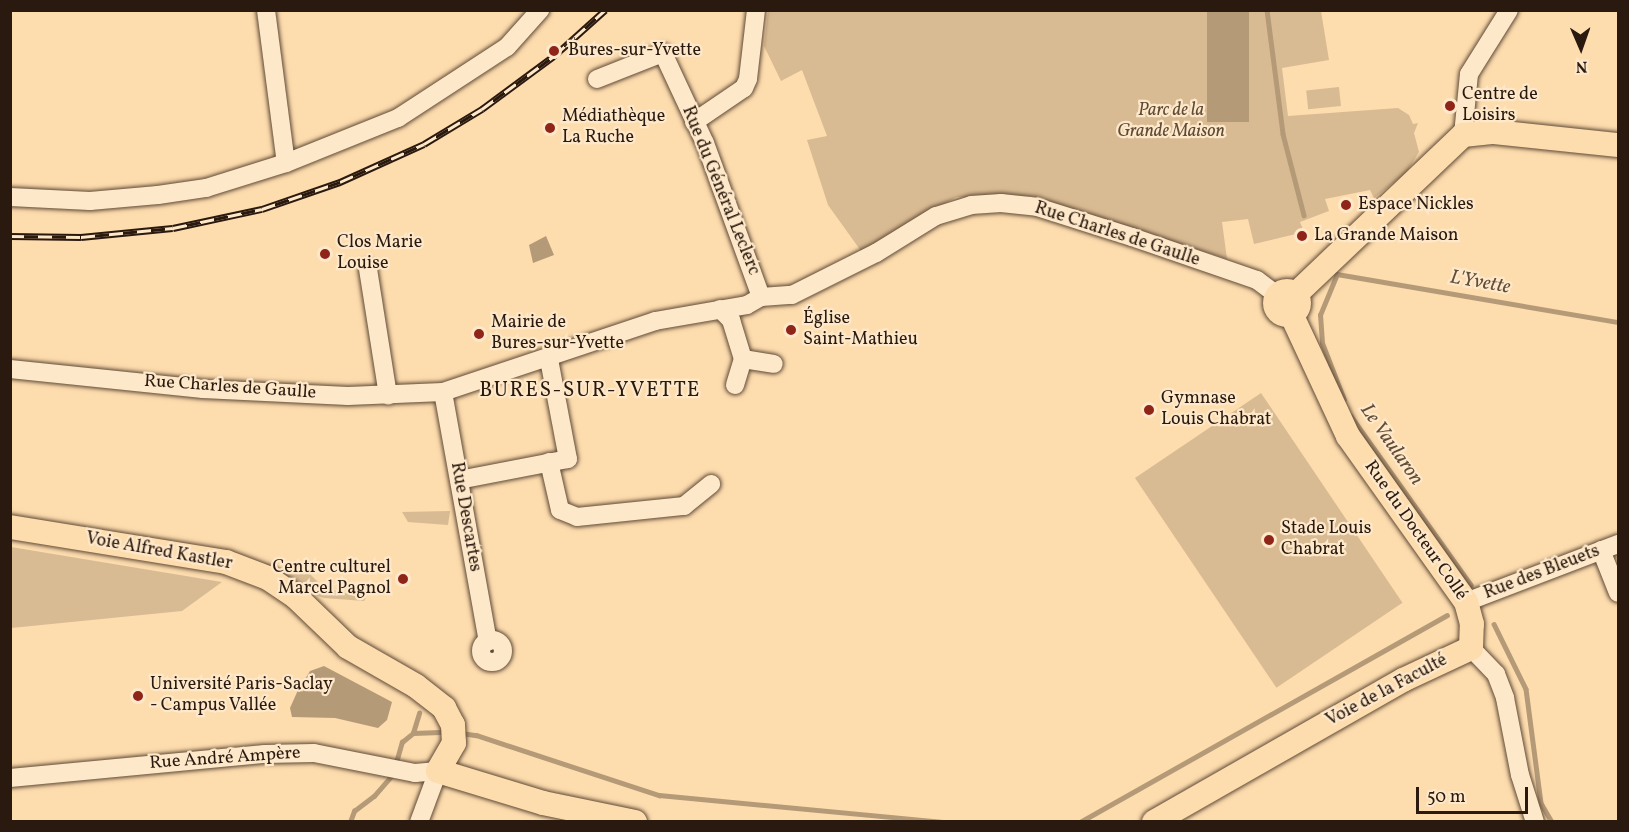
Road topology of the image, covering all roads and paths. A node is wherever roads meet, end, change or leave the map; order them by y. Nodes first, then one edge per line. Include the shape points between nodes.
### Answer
1 (266, 10) edge
2 (540, 10) edge
3 (756, 10) edge
4 (1509, 10) edge
5 (597, 79) dead end
6 (694, 122) junction
7 (1462, 135) junction
8 (1618, 145) edge
9 (286, 163) junction
10 (10, 196) edge
11 (368, 269) dead end
12 (761, 297) junction
13 (1288, 302) junction
14 (720, 309) junction
15 (549, 358) junction
16 (743, 359) junction
17 (774, 364) dead end
18 (10, 369) edge
19 (735, 385) dead end
20 (446, 391) junction
21 (388, 395) junction
22 (549, 462) junction
23 (459, 480) junction
24 (711, 484) dead end
25 (10, 527) edge
26 (1618, 544) edge
27 (1601, 550) junction
28 (1618, 593) edge
29 (1466, 602) junction
30 (488, 642) dead end
31 (1471, 648) junction
32 (438, 771) junction
33 (10, 778) edge
34 (419, 822) edge
35 (635, 822) edge
36 (1154, 822) edge
37 (1535, 822) edge

1 - 9 street
2 - 9 street via 507,47 398,118
3 - 6 street via 748,79 734,98
4 - 7 street via 1469,74
5 - 6 street, Rue du Général Leclerc via 663,53
6 - 12 street, Rue du Général Leclerc
7 - 8 main road via 1494,132
7 - 13 main road
9 - 10 street via 206,188 158,195 90,201
11 - 21 street
12 - 13 street, Rue Charles de Gaulle via 799,292 936,216 971,205 1001,203 1037,207 1257,280
12 - 14 street, Rue Charles de Gaulle via 747,305
13 - 29 main road, Rue du Docteur Collé via 1348,436
14 - 15 street, Rue Charles de Gaulle via 655,321
14 - 16 street via 731,320
15 - 20 street, Rue Charles de Gaulle
15 - 22 street via 568,459
16 - 17 street
16 - 19 street
18 - 21 street, Rue Charles de Gaulle via 203,389
20 - 21 street, Rue Charles de Gaulle
20 - 23 street, Rue Descartes
22 - 23 street
22 - 24 street via 560,510 577,517 684,506
23 - 30 street, Rue Descartes
25 - 32 main road, Voie Alfred Kastler via 226,562 268,578 296,597 348,647 416,686 444,708 454,734
26 - 27 street, Rue des Bleuets
27 - 28 street
27 - 29 street, Rue des Bleuets
29 - 31 main road, Rue du Docteur Collé via 1472,624
31 - 36 main road, Voie de la Faculté via 1403,680
31 - 37 street via 1496,674 1505,698 1520,775
32 - 33 street, Rue André Ampère via 282,753
32 - 34 street
32 - 35 main road via 548,804

